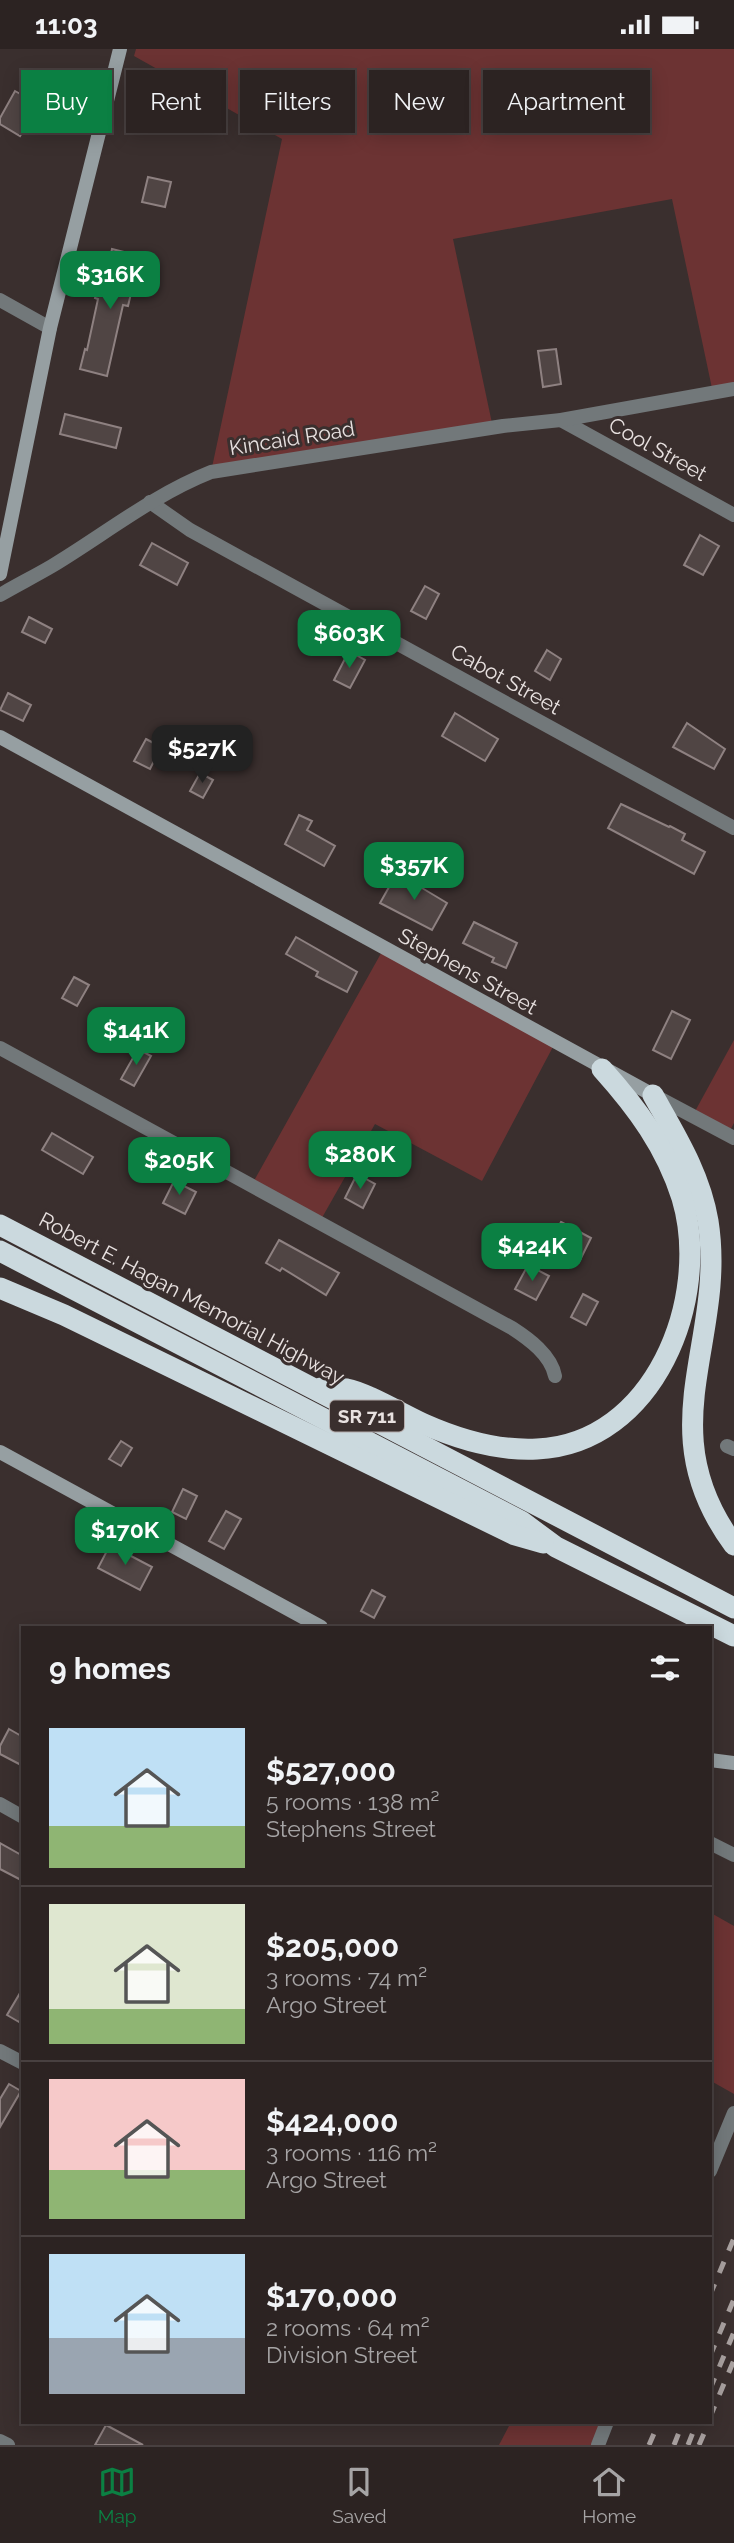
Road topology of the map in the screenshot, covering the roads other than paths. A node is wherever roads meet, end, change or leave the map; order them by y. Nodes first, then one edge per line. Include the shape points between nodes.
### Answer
1 (120, 49) edge
2 (0, 300) edge
3 (50, 328) junction
4 (734, 389) edge
5 (561, 420) junction
6 (150, 502) junction
7 (734, 515) edge
8 (0, 573) edge
9 (0, 595) edge
10 (0, 737) edge
11 (734, 828) edge
12 (0, 1048) edge
13 (602, 1069) junction
14 (653, 1095) junction
15 (734, 1138) edge
16 (0, 1225) edge
17 (0, 1251) edge
18 (0, 1288) edge
19 (555, 1375) dead end
20 (313, 1388) junction
21 (0, 1452) edge
22 (734, 1545) edge
23 (556, 1547) junction
24 (734, 1608) edge
25 (318, 1626) edge
26 (734, 1636) edge
27 (712, 1760) edge
28 (734, 1763) edge
29 (0, 1804) edge
30 (21, 1816) edge
31 (712, 1844) edge
32 (734, 1855) edge
33 (0, 2051) edge
34 (21, 2062) edge
35 (734, 2113) edge
36 (712, 2166) edge
37 (606, 2424) edge
38 (0, 2441) edge
39 (8, 2445) edge
40 (598, 2445) edge

1 - 3 street
2 - 3 street
3 - 8 street
4 - 5 street, Kincaid Road
5 - 6 street, Kincaid Road via 211,472
5 - 7 street, Cool Street
6 - 9 street, Kincaid Road
6 - 11 street, Cabot Street via 190,530
10 - 13 street, Stephens Street
12 - 19 street via 512,1328 536,1346 553,1365
13 - 14 street, Stephens Street
13 - 20 highway via 634,1104 664,1152 682,1200 689,1237 684,1308 658,1373 640,1398 581,1440 557,1448 509,1449 466,1440 349,1389
14 - 15 street, Stephens Street
14 - 22 highway via 695,1170 708,1221 710,1267 692,1407 694,1459 708,1503
16 - 20 highway, Robert E. Hagan Memorial Highway / SR 711
17 - 23 highway via 521,1521
18 - 23 highway via 77,1321 515,1535
20 - 24 highway, Robert E. Hagan Memorial Highway / SR 711
21 - 25 street
23 - 26 highway
27 - 28 street
29 - 30 street
31 - 32 street
33 - 34 street
35 - 36 street
37 - 40 street
38 - 39 street

